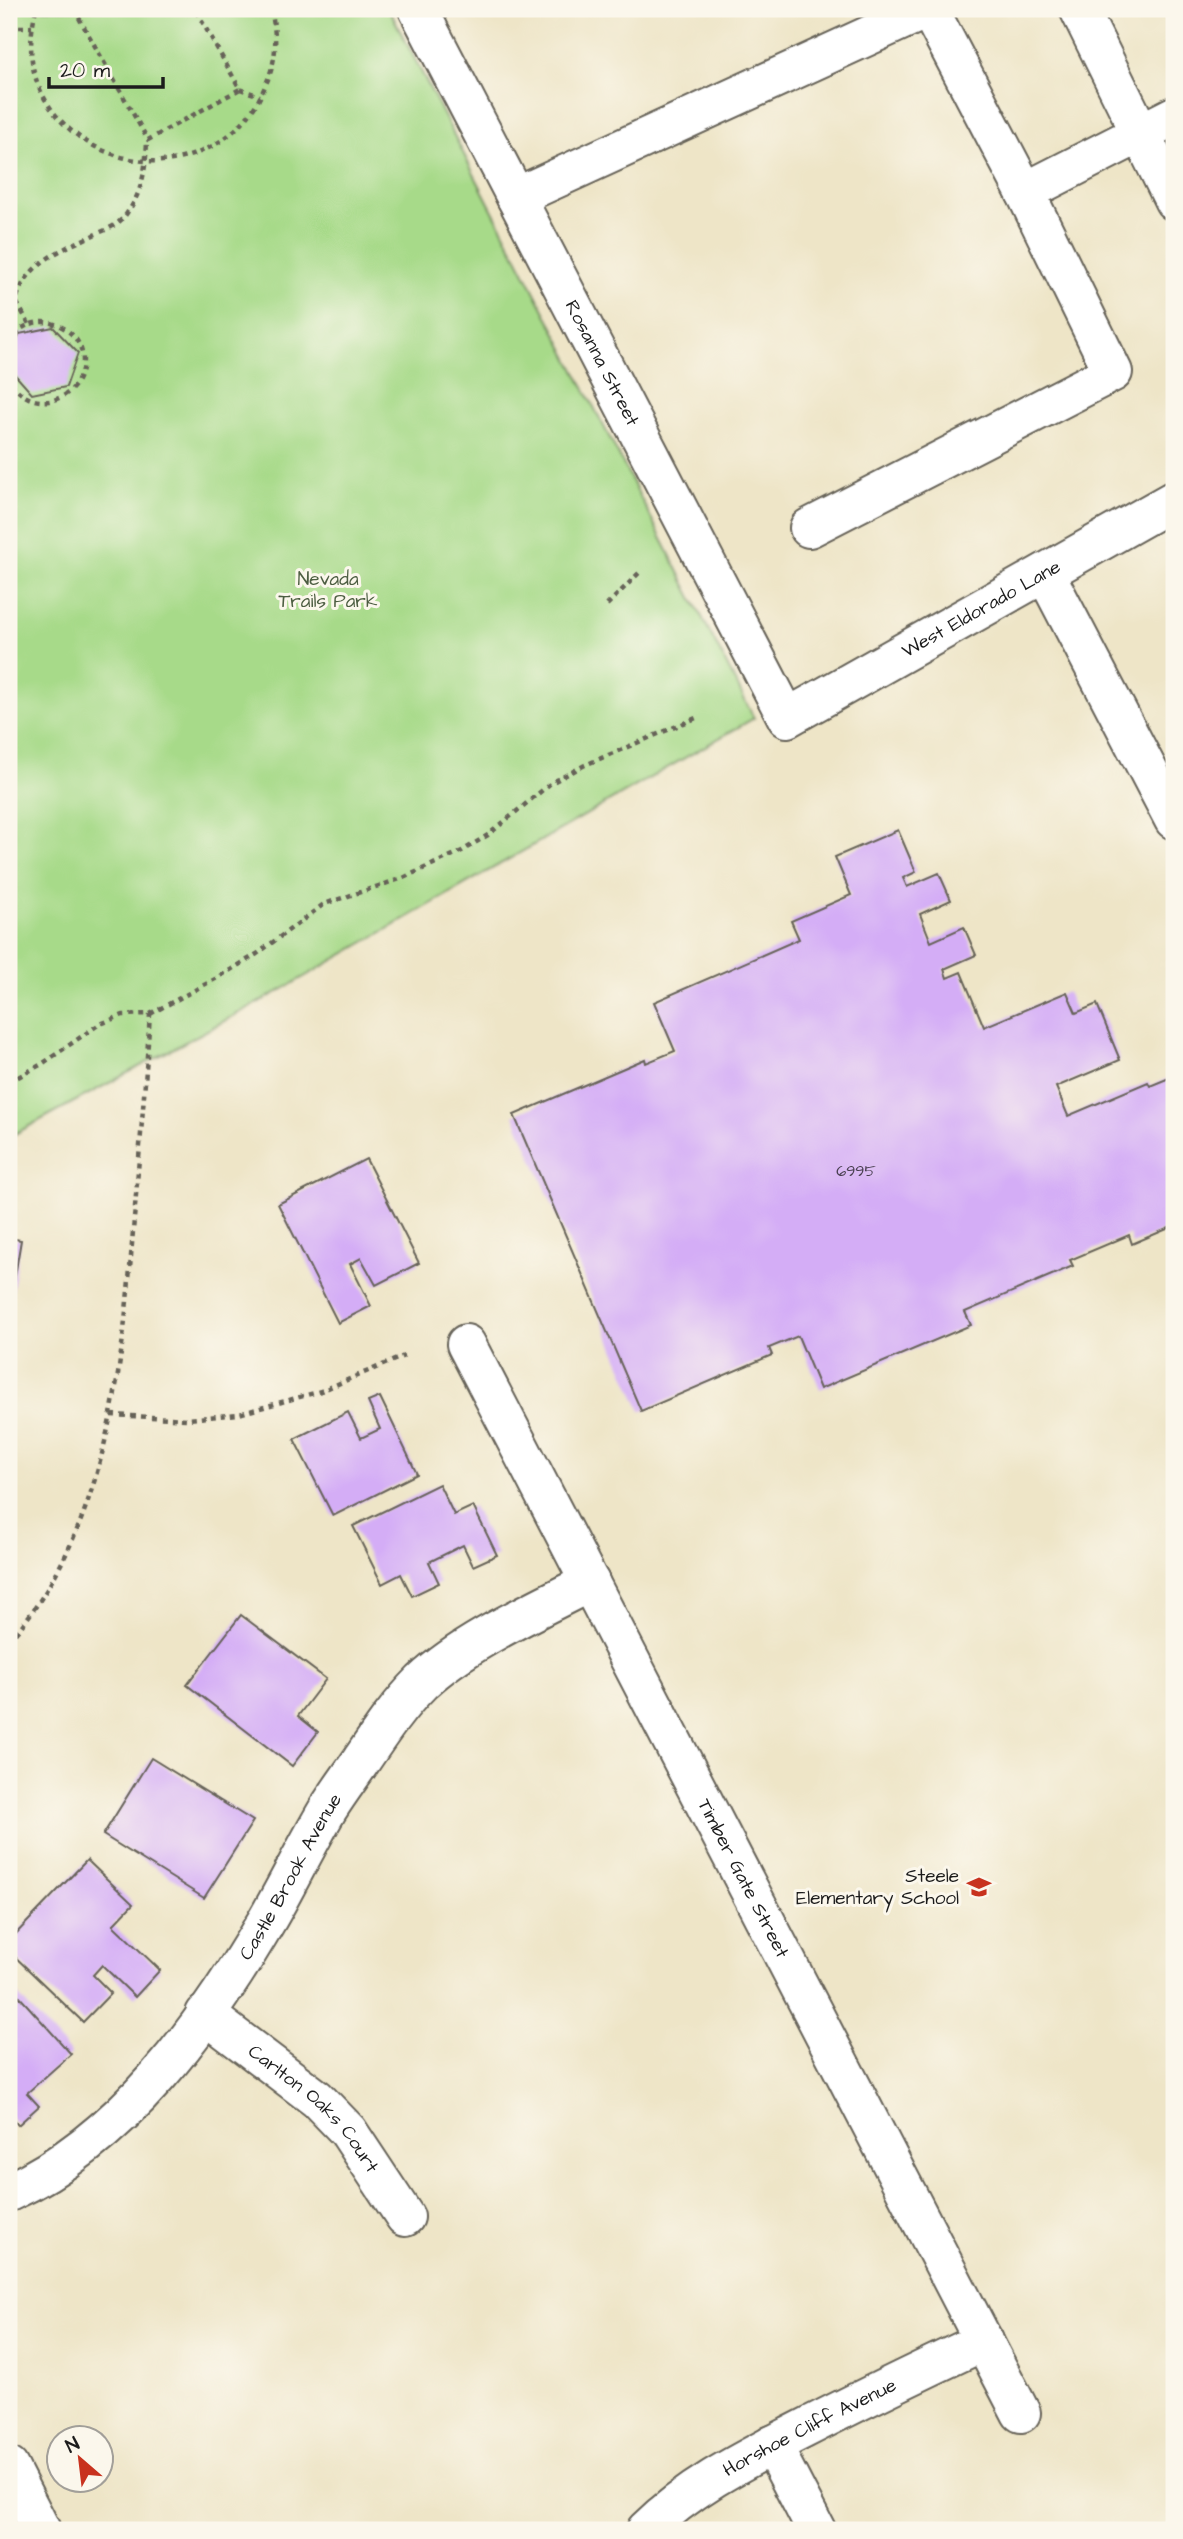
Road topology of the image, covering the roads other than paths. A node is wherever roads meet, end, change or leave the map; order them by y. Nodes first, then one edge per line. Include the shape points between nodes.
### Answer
1 (418, 9) edge
2 (928, 9) edge
3 (1079, 9) edge
4 (1174, 116) edge
5 (1141, 133) junction
6 (1025, 192) junction
7 (516, 197) junction
8 (1174, 201) edge
9 (1174, 500) edge
10 (809, 527) dead end
11 (1045, 573) junction
12 (787, 718) joint
13 (1174, 820) edge
14 (466, 1344) dead end
15 (590, 1582) junction
16 (205, 2014) junction
17 (9, 2192) edge
18 (405, 2217) dead end
19 (984, 2341) junction
20 (1021, 2413) dead end
21 (772, 2445) junction
22 (646, 2530) edge
23 (816, 2530) edge

1 - 7 street, Rosanna Street
2 - 6 street
2 - 7 street
3 - 5 street
4 - 5 street
5 - 6 street
5 - 8 street
6 - 10 street via 1113,372
7 - 12 street, Rosanna Street
9 - 11 street, West Eldorado Lane
11 - 12 street, West Eldorado Lane
11 - 13 street
14 - 15 street, Timber Gate Street
15 - 16 street, Castle Brook Avenue via 464,1652 424,1681 390,1717 329,1807 267,1920
15 - 19 street, Timber Gate Street
16 - 17 street, Castle Brook Avenue via 178,2053 91,2140 55,2169
16 - 18 street, Carlton Oaks Court via 317,2099 348,2131
19 - 20 street, Timber Gate Street
19 - 21 street, Horshoe Cliff Avenue
21 - 22 street, Horshoe Cliff Avenue via 686,2495
21 - 23 street

